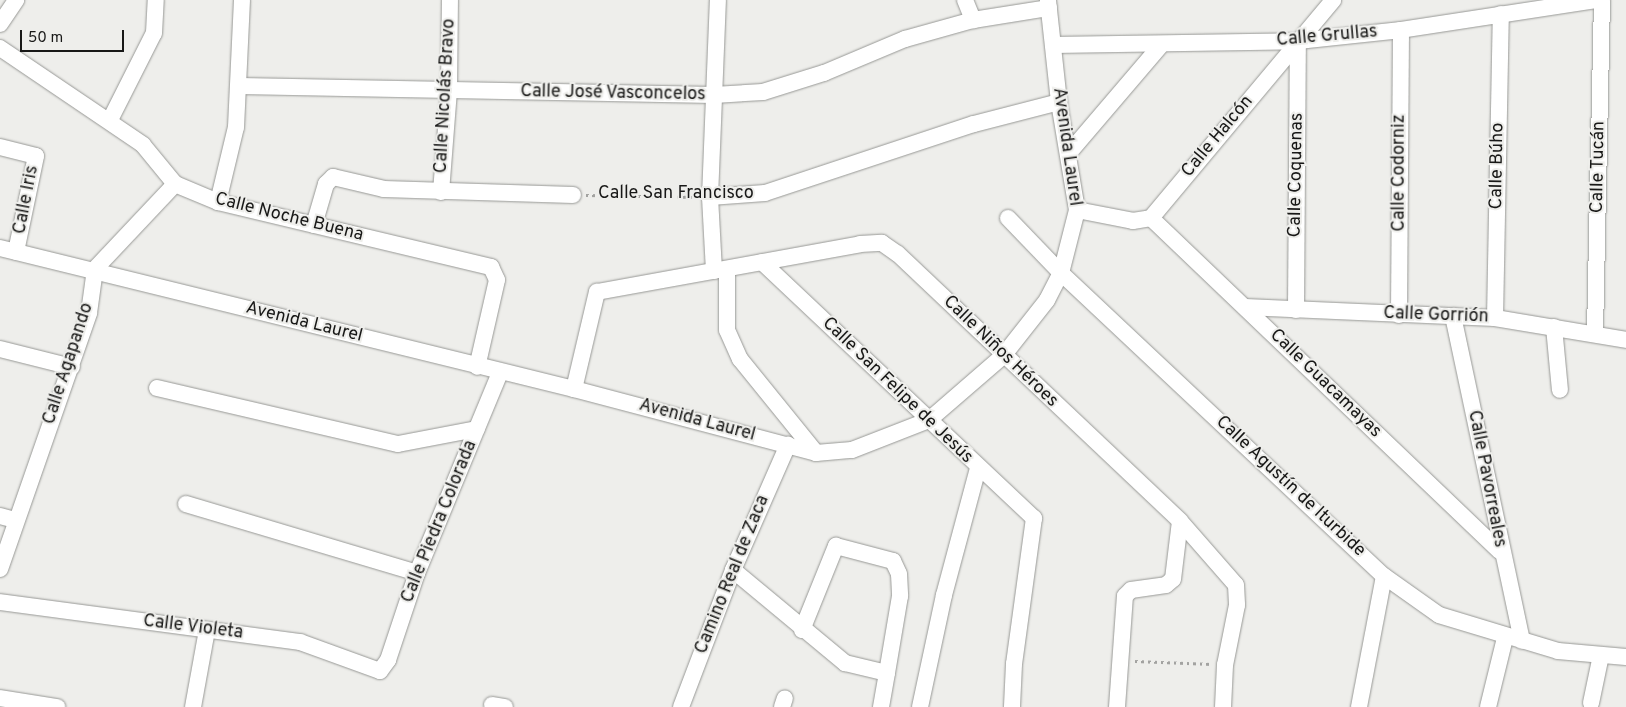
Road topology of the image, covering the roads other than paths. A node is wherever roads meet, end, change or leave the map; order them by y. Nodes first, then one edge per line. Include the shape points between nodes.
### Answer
1 (16, 0) edge
2 (156, 0) edge
3 (242, 0) edge
4 (450, 0) edge
5 (718, 0) edge
6 (965, 0) edge
7 (1333, 0) edge
8 (1600, 0) edge
9 (1048, 4) edge
10 (1501, 14) junction
11 (973, 20) junction
12 (0, 24) edge
13 (1401, 30) junction
14 (1298, 40) junction
15 (1053, 45) junction
16 (1161, 45) junction
17 (0, 48) edge
18 (240, 86) junction
19 (449, 91) junction
20 (714, 96) junction
21 (1059, 102) junction
22 (110, 120) junction
23 (0, 147) edge
24 (1068, 154) junction
25 (175, 184) junction
26 (441, 192) junction
27 (573, 195) road end
28 (710, 197) junction
29 (218, 202) junction
30 (1077, 210) junction
31 (1008, 218) dead end
32 (1151, 218) junction
33 (314, 225) junction
34 (0, 248) edge
35 (16, 252) junction
36 (762, 262) junction
37 (94, 269) junction
38 (720, 270) junction
39 (1061, 273) junction
40 (1245, 307) junction
41 (1296, 310) junction
42 (1399, 315) junction
43 (1453, 316) junction
44 (1496, 318) junction
45 (1554, 327) junction
46 (1595, 333) junction
47 (1626, 340) edge
48 (0, 350) edge
49 (1003, 356) junction
50 (72, 367) junction
51 (477, 367) junction
52 (500, 373) junction
53 (157, 388) dead end
54 (574, 389) junction
55 (1560, 390) dead end
56 (928, 420) junction
57 (477, 429) junction
58 (788, 445) junction
59 (816, 453) junction
60 (978, 468) junction
61 (186, 504) dead end
62 (7, 518) edge
63 (1180, 521) junction
64 (1500, 551) junction
65 (0, 569) edge
66 (732, 570) junction
67 (417, 573) junction
68 (1384, 576) junction
69 (0, 602) edge
70 (207, 630) junction
71 (802, 630) junction
72 (1505, 638) junction
73 (1522, 642) junction
74 (1601, 656) junction
75 (1626, 657) edge
76 (380, 672) joint
77 (887, 673) junction
78 (0, 698) edge
79 (1591, 704) dead end
80 (57, 707) edge
81 (193, 707) edge
82 (681, 707) edge
83 (881, 707) edge
84 (920, 707) edge
85 (1012, 707) edge
86 (1117, 707) edge
87 (1223, 707) edge
88 (1359, 707) edge
89 (1488, 707) edge

1 - 12 street
2 - 22 street via 154,33
3 - 18 street
4 - 19 street, Calle Nicolás Bravo
5 - 20 street
6 - 11 street
7 - 14 street, Calle Halcón
8 - 10 street, Calle Grullas
8 - 46 street, Calle Tucán
9 - 11 street, Calle José Vasconcelos
9 - 15 street, Avenida Laurel
10 - 13 street, Calle Grullas
10 - 44 street, Calle Búho
11 - 20 street, Calle José Vasconcelos via 905,39 824,74 763,92
13 - 14 street, Calle Grullas
13 - 42 street, Calle Codorniz
14 - 16 street, Calle Grullas
14 - 32 street, Calle Halcón
14 - 41 street, Calle Coquenas
15 - 16 street, Calle Grullas
15 - 21 street, Avenida Laurel
16 - 24 street
17 - 22 street, Calle Noche Buena
18 - 19 street, Calle José Vasconcelos
18 - 29 street via 236,127
19 - 20 street, Calle José Vasconcelos
19 - 26 street, Calle Nicolás Bravo
20 - 28 street
21 - 24 street, Avenida Laurel
21 - 28 street, Calle San Francisco via 974,124 765,193
22 - 25 street, Calle Noche Buena via 143,144
23 - 35 street, Calle Iris via 36,156
24 - 30 street, Avenida Laurel
25 - 29 street, Calle Noche Buena
25 - 37 street
26 - 27 street, Calle San Francisco
26 - 33 street, Calle San Francisco via 384,189 333,177 326,184
28 - 38 street
29 - 33 street, Calle Noche Buena
30 - 32 street via 1133,221
30 - 39 street, Avenida Laurel
31 - 39 street, Calle Agustín de Iturbide
32 - 40 street, Calle Guacamayas
33 - 51 street, Calle Noche Buena via 491,267 496,280
34 - 35 street, Avenida Laurel
35 - 37 street, Avenida Laurel
36 - 38 street, Calle Niños Héroes
36 - 49 street, Calle Niños Héroes via 882,243 898,254
36 - 56 street, Calle San Felipe de Jesús
37 - 50 street, Calle Agapando via 89,313
37 - 51 street, Avenida Laurel
38 - 54 street, Calle Niños Héroes via 598,292
38 - 59 street via 727,330 740,359
39 - 49 street, Avenida Laurel via 1047,300
39 - 68 street, Calle Agustín de Iturbide
40 - 41 street, Calle Gorrión
40 - 64 street, Calle Guacamayas
41 - 42 street, Calle Gorrión
42 - 43 street, Calle Gorrión
43 - 44 street, Calle Gorrión
43 - 64 street, Calle Pavorreales
44 - 45 street, Calle Gorrión
45 - 46 street, Calle Gorrión
45 - 55 street
46 - 47 street, Calle Gorrión
48 - 50 street
49 - 56 street, Avenida Laurel
49 - 63 street, Calle Niños Héroes
50 - 62 street, Calle Agapando
51 - 52 street, Avenida Laurel
52 - 54 street, Avenida Laurel
52 - 57 street, Calle Piedra Colorada
53 - 57 street via 398,444
54 - 58 street, Avenida Laurel
56 - 59 street, Avenida Laurel via 852,450
56 - 60 street, Calle San Felipe de Jesús
57 - 67 street, Calle Piedra Colorada
58 - 59 street, Avenida Laurel
58 - 66 street, Camino Real de Zaca
60 - 84 street via 944,595
60 - 85 street, Calle San Felipe de Jesús via 1034,518 1014,664
61 - 67 street
62 - 65 street, Calle Agapando
63 - 86 street via 1173,579 1166,585 1131,590 1125,596
63 - 87 street, Calle Niños Héroes via 1236,585 1237,605 1225,664
64 - 73 street, Calle Pavorreales
66 - 71 street via 773,600
66 - 82 street, Camino Real de Zaca
67 - 76 street, Calle Piedra Colorada via 388,660
68 - 72 street, Calle Agustín de Iturbide via 1439,616
68 - 88 street
69 - 70 street, Calle Violeta
70 - 76 street, Calle Violeta via 300,642
70 - 81 street
71 - 77 street via 845,663
71 - 77 street via 836,546 892,561 899,574 900,596
72 - 73 street, Calle Agustín de Iturbide
72 - 89 street
73 - 74 street, Calle Agustín de Iturbide via 1558,651
74 - 75 street, Calle Agustín de Iturbide
74 - 79 street
77 - 83 street
78 - 80 street

